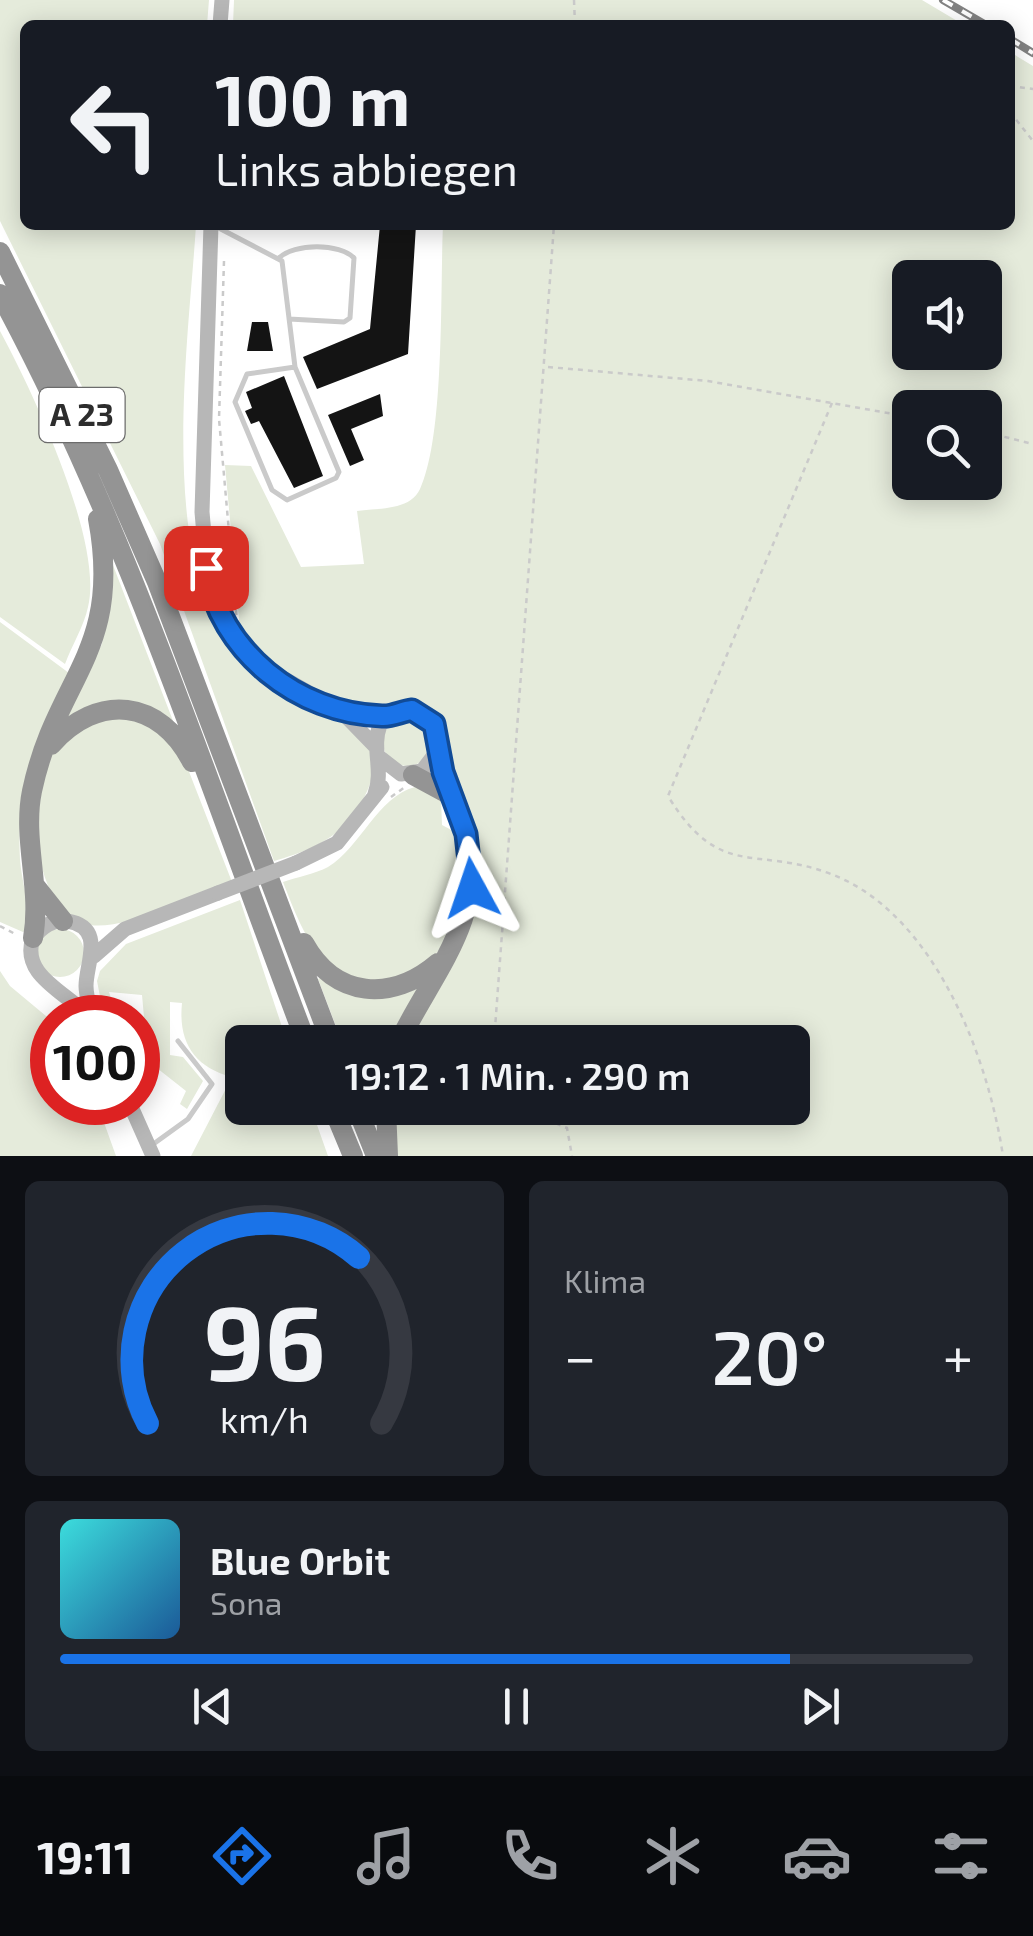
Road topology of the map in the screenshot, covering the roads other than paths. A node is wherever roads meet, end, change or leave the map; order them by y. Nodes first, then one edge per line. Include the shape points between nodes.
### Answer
1 (216, 230) edge
2 (222, 230) edge
3 (0, 252) edge
4 (279, 258) junction
5 (0, 294) edge
6 (289, 318) junction
7 (296, 367) junction
8 (90, 478) junction
9 (341, 712) junction
10 (388, 717) junction
11 (439, 749) junction
12 (377, 752) junction
13 (42, 759) junction
14 (415, 777) junction
15 (450, 795) junction
16 (380, 798) junction
17 (231, 838) junction
18 (35, 885) junction
19 (274, 886) junction
20 (63, 921) junction
21 (84, 929) junction
22 (125, 930) junction
23 (32, 941) junction
24 (451, 952) junction
25 (92, 962) junction
26 (54, 984) junction
27 (66, 995) edge
28 (88, 995) edge
29 (300, 1025) edge
30 (326, 1025) edge
31 (409, 1025) edge
32 (178, 1040) dead end
33 (139, 1125) edge
34 (339, 1125) edge
35 (364, 1125) edge
36 (387, 1125) edge
37 (151, 1151) edge
38 (353, 1156) edge
39 (376, 1156) edge
40 (388, 1156) edge

1 - 9 main road via 202,512 210,591 222,624 252,662
2 - 4 lane
3 - 19 highway, A 23 via 122,502
4 - 6 lane via 287,272
4 - 6 lane via 295,248 344,250 354,258 350,318
5 - 8 highway, A 23
6 - 7 lane
7 - 7 lane via 339,472 287,500 272,490 234,402 246,374
8 - 13 highway via 106,574 104,604 88,661
8 - 17 highway, A 23
9 - 10 main road
9 - 12 main road
10 - 11 main road via 412,710 424,715 439,736
10 - 12 main road via 376,735
11 - 14 main road
11 - 15 highway
12 - 14 main road
12 - 16 main road
13 - 17 highway via 60,734 93,712 148,715 182,743
13 - 18 highway via 29,825
14 - 15 highway
14 - 16 main road
15 - 24 highway via 466,834 472,888
16 - 22 main road, bridge via 337,843
17 - 29 highway, A 23
18 - 20 highway
18 - 23 highway
19 - 24 highway via 313,958 346,985 393,990
19 - 30 highway, A 23
20 - 21 main road
20 - 23 main road via 51,922
21 - 22 main road
21 - 25 main road
22 - 25 main road
23 - 26 main road via 37,975
24 - 31 highway
25 - 26 main road via 74,982
25 - 28 main road
26 - 27 main road
32 - 37 lane via 212,1084
33 - 37 main road
34 - 38 highway
35 - 39 highway
36 - 40 highway

